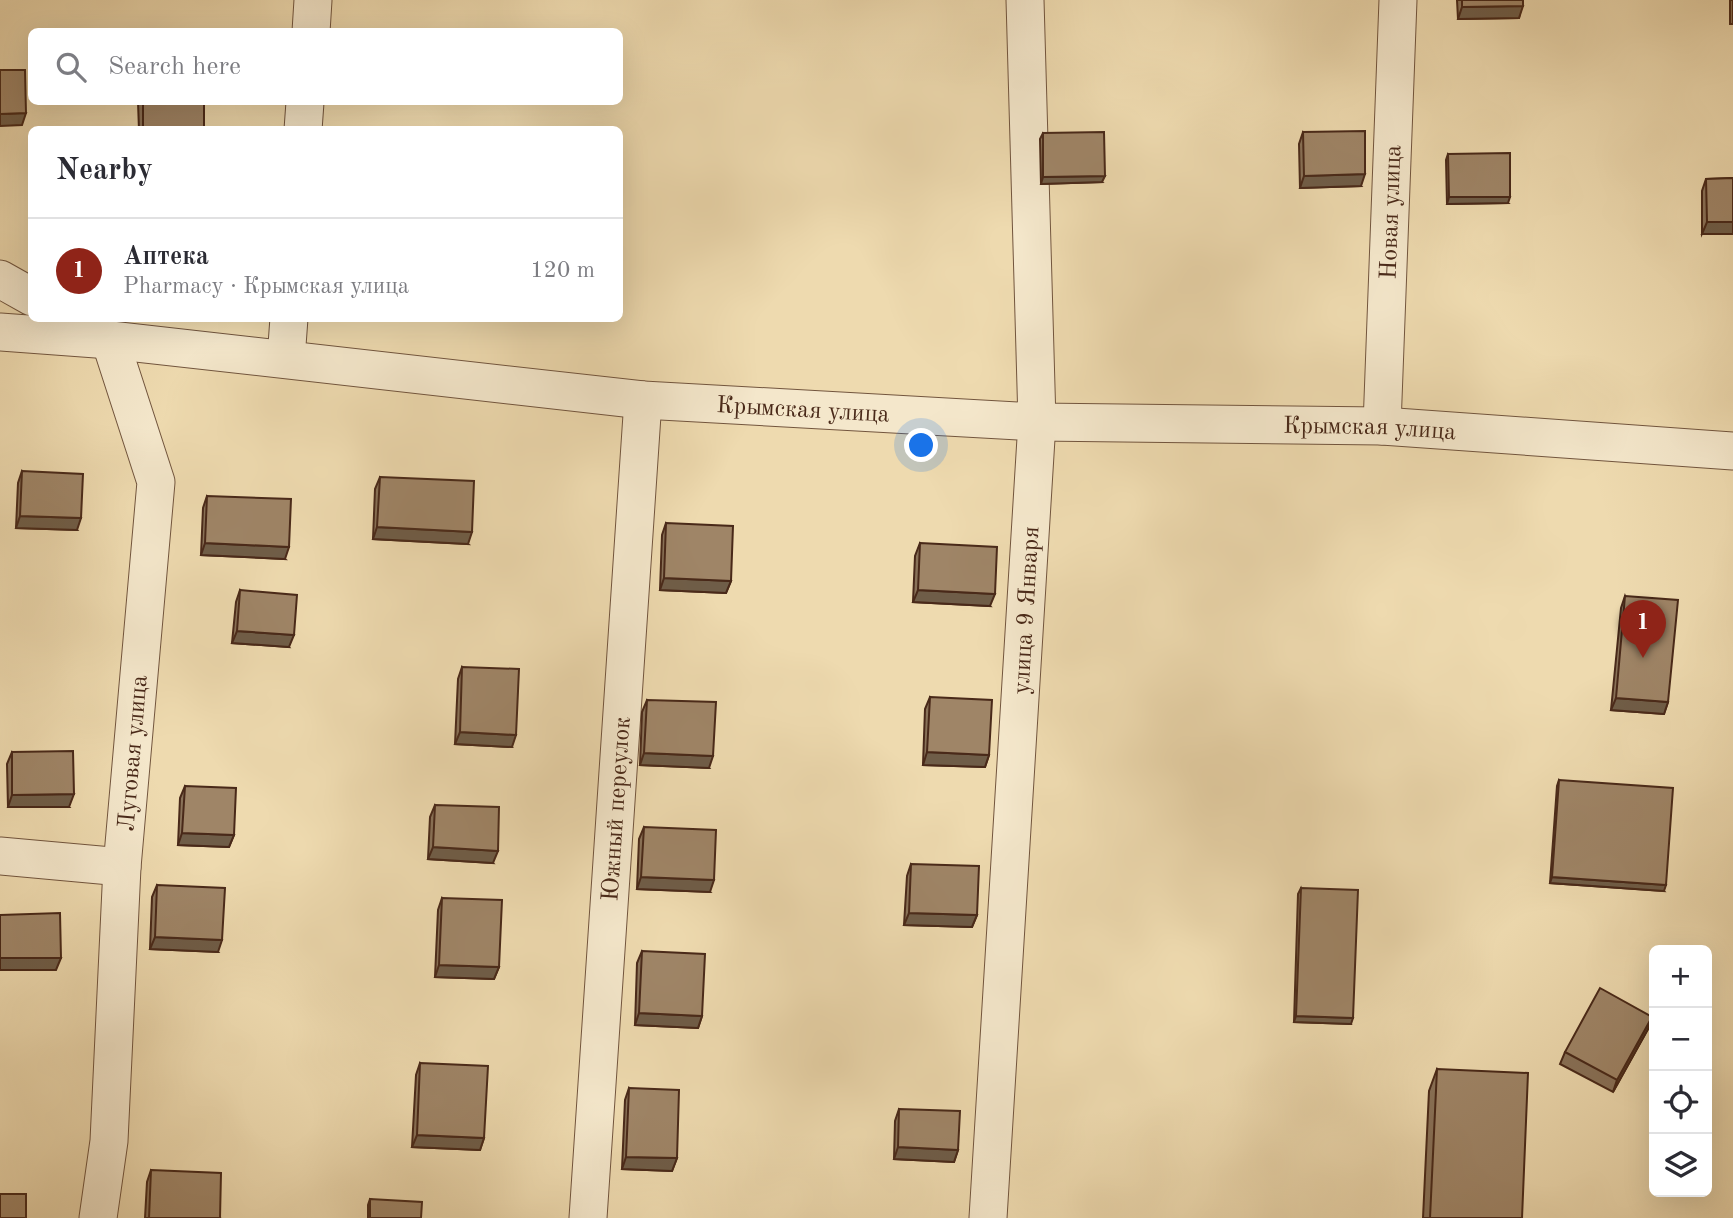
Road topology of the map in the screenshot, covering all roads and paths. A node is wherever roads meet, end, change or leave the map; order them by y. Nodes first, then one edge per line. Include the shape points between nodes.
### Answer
1 (313, 0) edge
2 (1025, 0) edge
3 (1398, 0) edge
4 (311, 28) edge
5 (305, 105) edge
6 (303, 126) edge
7 (0, 279) edge
8 (28, 295) edge
9 (78, 322) edge
10 (289, 322) edge
11 (0, 332) edge
12 (110, 340) junction
13 (286, 359) junction
14 (643, 400) junction
15 (1037, 422) junction
16 (1382, 426) junction
17 (1733, 451) edge
18 (0, 856) edge
19 (122, 867) junction
20 (98, 1218) edge
21 (588, 1218) edge
22 (988, 1218) edge

1 - 4 street
2 - 15 street, улица 9 Января
3 - 16 street, Новая улица
5 - 6 street
7 - 8 street
9 - 12 street
10 - 13 street
11 - 12 street, Крымская улица
12 - 13 street, Крымская улица
12 - 19 street, Луговая улица via 156,482
13 - 14 street, Крымская улица
14 - 15 street, Крымская улица
14 - 21 street, Южный переулок
15 - 16 street, Крымская улица
15 - 22 street, улица 9 Января
16 - 17 street, Крымская улица
18 - 19 street
19 - 20 street, Луговая улица via 109,1141

